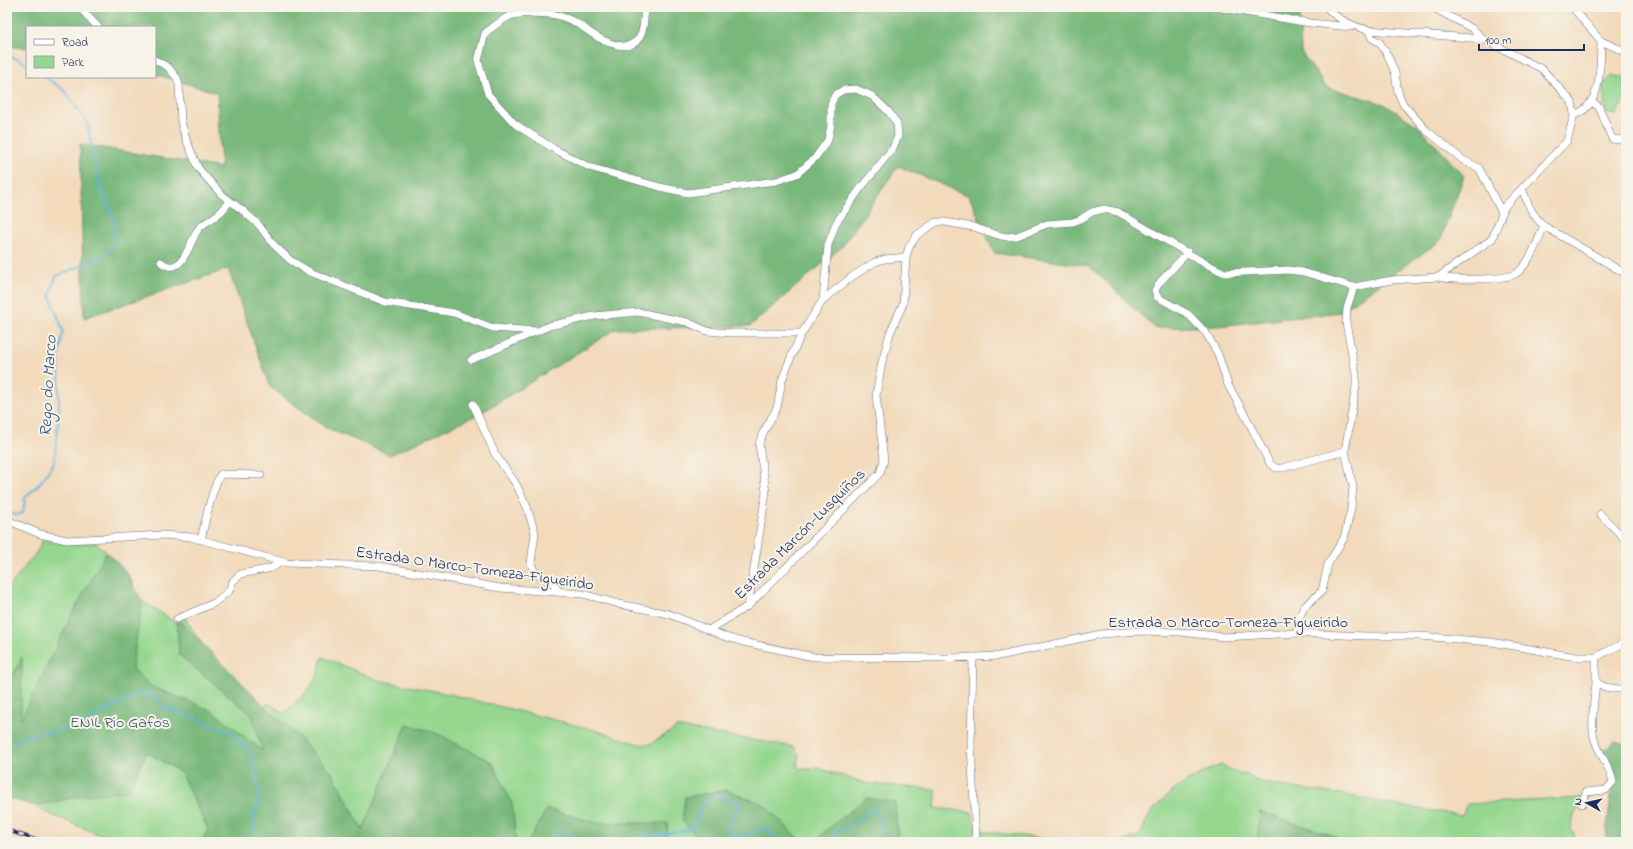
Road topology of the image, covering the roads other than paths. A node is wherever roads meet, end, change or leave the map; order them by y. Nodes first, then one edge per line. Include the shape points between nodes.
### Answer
1 (79, 7) edge
2 (644, 7) edge
3 (1216, 7) edge
4 (1326, 7) edge
5 (1432, 7) edge
6 (1572, 7) edge
7 (97, 26) edge
8 (1356, 27) junction
9 (1368, 30) junction
10 (1483, 39) junction
11 (1601, 41) junction
12 (1626, 52) edge
13 (156, 61) edge
14 (1589, 103) junction
15 (1574, 112) junction
16 (1622, 139) dead end
17 (1522, 188) junction
18 (230, 201) junction
19 (1502, 213) junction
20 (1544, 226) junction
21 (1188, 252) junction
22 (906, 257) junction
23 (161, 262) dead end
24 (1451, 269) junction
25 (1626, 274) edge
26 (1438, 277) junction
27 (1451, 280) junction
28 (1354, 287) junction
29 (823, 300) junction
30 (537, 331) junction
31 (802, 333) junction
32 (471, 360) dead end
33 (473, 404) dead end
34 (1345, 451) junction
35 (261, 475) dead end
36 (1600, 514) dead end
37 (7, 520) edge
38 (201, 540) junction
39 (1626, 540) edge
40 (281, 562) junction
41 (560, 592) junction
42 (748, 606) junction
43 (177, 618) dead end
44 (710, 630) junction
45 (1297, 633) junction
46 (1626, 642) edge
47 (973, 657) junction
48 (1596, 657) junction
49 (1596, 682) junction
50 (1626, 690) edge
51 (1582, 804) dead end
52 (976, 842) edge

1 - 7 street
2 - 29 street via 643,33 638,42 627,46 615,45 575,22 557,16 537,13 508,16 485,33 478,61 488,94 515,124 554,149 589,166 688,193 776,181 797,174 815,158 828,140 831,104 835,95 843,90 856,89 872,96 889,112 897,124 898,136 893,148 836,223 828,244
3 - 8 street via 1310,23
4 - 8 street via 1333,15
5 - 10 street via 1473,29
6 - 11 street
8 - 9 street
9 - 10 street
9 - 19 street via 1388,56 1403,104 1426,130 1463,160 1479,168
10 - 15 street via 1542,69 1572,102
11 - 12 street
11 - 14 street via 1600,78 1596,94
13 - 18 street via 168,67 177,78 181,122 198,168
14 - 15 street via 1584,110
14 - 16 street via 1599,107 1612,139
15 - 17 street, Estrada Marcón-Lusquiños via 1567,141
17 - 19 street, Estrada Marcón-Lusquiños via 1505,206
17 - 20 street via 1535,217
18 - 23 street via 199,229 181,261 172,266
18 - 30 street via 255,221 290,260 310,272 385,302 454,313 493,328
19 - 24 street, Estrada Marcón-Lusquiños via 1492,239
20 - 25 street
20 - 27 street via 1526,264 1517,274
21 - 22 street, Estrada Marcón-Lusquiños via 1118,212 1104,209 1073,222 1047,224 1008,237 957,223 936,222 917,235
21 - 28 street, Estrada Marcón-Lusquiños via 1224,273 1289,270
21 - 34 street via 1160,282 1155,290 1157,297 1188,314 1206,333 1218,354 1228,385 1270,464 1282,468
22 - 29 street via 875,262 852,276
22 - 42 street, Estrada Marcón-Lusquiños via 903,304 890,333 876,395 884,460 880,473
24 - 26 street, Estrada Marcón-Lusquiños
24 - 27 street
26 - 27 street
26 - 28 street, Estrada Marcón-Lusquiños via 1392,280
28 - 34 street via 1347,308 1346,323 1356,386
29 - 31 street
30 - 31 street via 594,316 638,312 687,322 707,331
30 - 32 street
31 - 42 street via 782,380 777,408 759,444 766,492
33 - 41 street via 496,454 516,484 527,507 535,533 531,563 536,573
34 - 45 street via 1353,487 1344,538 1328,564 1322,591 1304,607
35 - 38 street via 219,475
36 - 39 street
37 - 38 street, Estrada O Marco-Tomeza-Figueirido via 40,534 67,540 162,536
38 - 40 street, Estrada O Marco-Tomeza-Figueirido
40 - 41 street, Estrada O Marco-Tomeza-Figueirido via 379,566 490,587
40 - 43 street via 272,568 241,574 233,581 228,591 214,603
41 - 44 street, Estrada O Marco-Tomeza-Figueirido via 583,594 669,614
42 - 44 street, Estrada Marcón-Lusquiños
44 - 47 street, Estrada O Marco-Tomeza-Figueirido via 743,642 814,657
45 - 47 street, Estrada O Marco-Tomeza-Figueirido via 1224,636 1147,631 1101,634 999,656
45 - 48 street, Estrada O Marco-Tomeza-Figueirido via 1462,639 1576,657
46 - 48 street, Estrada O Marco-Tomeza-Figueirido
47 - 52 street via 971,744
48 - 49 street
49 - 50 street via 1605,687
49 - 51 street via 1593,737 1611,771 1613,782 1606,790 1586,792

